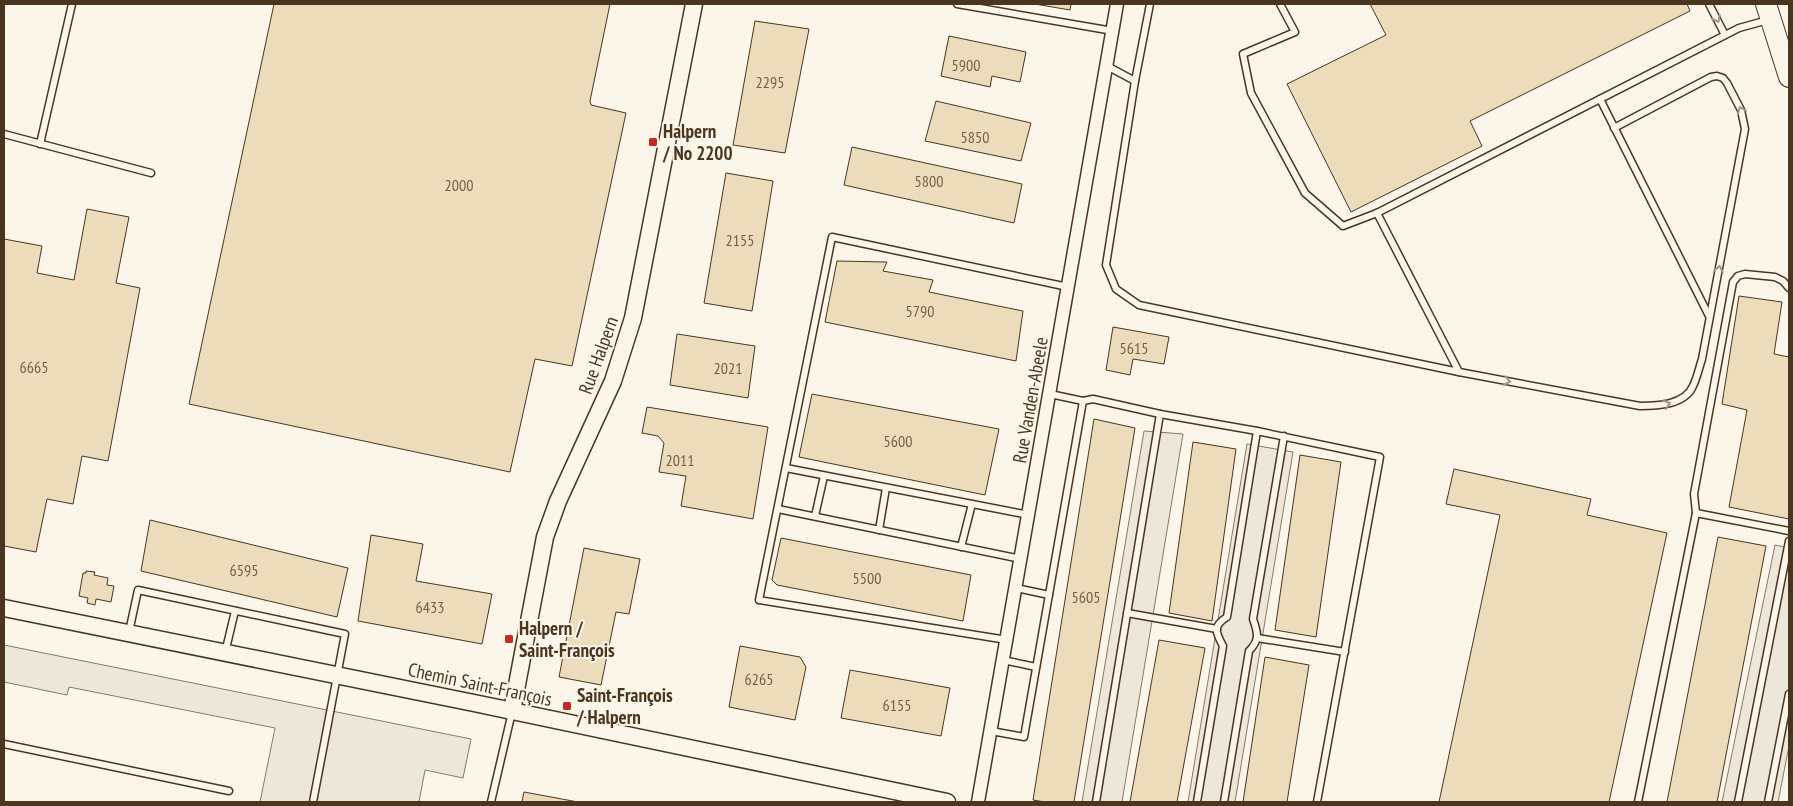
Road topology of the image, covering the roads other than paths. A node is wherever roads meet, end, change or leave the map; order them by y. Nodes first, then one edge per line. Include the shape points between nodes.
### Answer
1 (72, 4) edge
2 (694, 4) edge
3 (957, 4) edge
4 (1117, 4) edge
5 (1150, 4) edge
6 (1280, 4) edge
7 (1709, 4) edge
8 (1769, 11) edge
9 (1113, 31) junction
10 (1725, 35) junction
11 (1107, 66) junction
12 (1789, 76) edge
13 (1135, 80) junction
14 (1600, 99) junction
15 (1614, 128) junction
16 (4, 134) edge
17 (40, 144) junction
18 (151, 173) dead end
19 (1377, 212) junction
20 (1068, 287) junction
21 (1789, 288) edge
22 (1710, 317) junction
23 (1459, 372) junction
24 (1050, 394) junction
25 (1083, 400) junction
26 (1160, 414) junction
27 (1257, 431) junction
28 (1284, 436) junction
29 (786, 468) junction
30 (824, 476) junction
31 (886, 488) junction
32 (972, 504) junction
33 (778, 509) junction
34 (1696, 513) junction
35 (1028, 515) junction
36 (815, 516) junction
37 (878, 530) junction
38 (1789, 531) edge
39 (1789, 541) edge
40 (961, 547) junction
41 (1021, 559) junction
42 (1016, 588) junction
43 (1048, 595) junction
44 (4, 608) edge
45 (235, 611) junction
46 (1127, 613) junction
47 (1217, 629) junction
48 (128, 634) junction
49 (1258, 638) junction
50 (1007, 640) junction
51 (1345, 652) junction
52 (225, 653) junction
53 (1003, 660) junction
54 (1036, 667) junction
55 (338, 676) junction
56 (1789, 694) edge
57 (512, 711) junction
58 (991, 730) junction
59 (4, 744) edge
60 (229, 791) dead end
61 (314, 802) edge
62 (491, 802) edge
63 (947, 802) edge
64 (978, 802) edge
65 (1096, 802) edge
66 (1196, 802) edge
67 (1224, 802) edge
68 (1317, 802) edge
69 (1638, 802) edge
70 (1738, 802) edge
71 (1768, 802) edge

1 - 17 lane
2 - 57 street, Rue Halpern via 634,318 613,381 545,537
3 - 9 lane
4 - 9 street, Rue Vanden-Abeele
5 - 13 lane
6 - 19 lane via 1295,32 1243,54 1251,93 1305,193 1343,226
7 -> 10 lane
8 - 10 lane
8 - 12 main road
9 - 11 street, Rue Vanden-Abeele
10 - 14 lane
11 - 13 lane
11 - 20 street, Rue Vanden-Abeele
13 - 23 lane via 1106,265 1116,289 1139,304 1155,308
14 - 15 lane
14 - 19 lane
15 - 22 lane
22 -> 15 lane via 1745,128 1741,110 1727,83 1717,76
16 - 17 lane
17 - 18 lane
19 - 23 lane
20 - 24 street, Rue Vanden-Abeele
20 - 29 lane via 832,237
21 - 34 lane via 1775,277 1745,274 1733,282 1694,494
23 -> 22 lane via 1640,406 1663,406 1680,399 1693,388
24 - 25 lane
24 - 35 street, Rue Vanden-Abeele
25 - 26 lane via 1093,398
25 - 43 lane
26 - 27 lane
26 - 46 lane
27 - 28 lane
27 - 47 lane via 1226,617
28 - 49 lane via 1254,619
28 - 51 lane via 1380,457
29 - 30 lane
29 - 33 lane
30 - 31 lane
30 - 36 lane
31 - 32 lane
31 - 37 lane
32 - 35 lane
32 - 40 lane
33 - 36 lane
33 - 50 lane via 759,600
34 - 38 lane
34 - 69 lane
35 - 41 street, Rue Vanden-Abeele
36 - 37 lane
37 - 40 lane
39 - 70 lane
40 - 41 lane
41 - 42 street, Rue Vanden-Abeele
42 - 43 lane
42 - 50 street, Rue Vanden-Abeele
43 - 54 lane
44 - 48 street, Chemin Saint-François
45 - 48 lane via 138,590
45 - 52 lane
45 - 55 lane via 345,634
46 - 47 lane
46 - 65 lane
47 - 66 lane via 1223,646
48 - 52 street, Chemin Saint-François
49 - 51 lane
49 - 67 lane via 1249,651
50 - 53 street, Rue Vanden-Abeele
51 - 68 lane
52 - 55 street, Chemin Saint-François
53 - 54 lane
53 - 58 street, Rue Vanden-Abeele
54 - 58 lane via 1024,737
55 - 57 street, Chemin Saint-François
55 - 61 lane
56 - 71 lane
57 - 62 lane
57 - 63 street, Chemin Saint-François
58 - 64 street, Rue Vanden-Abeele
59 - 60 lane

